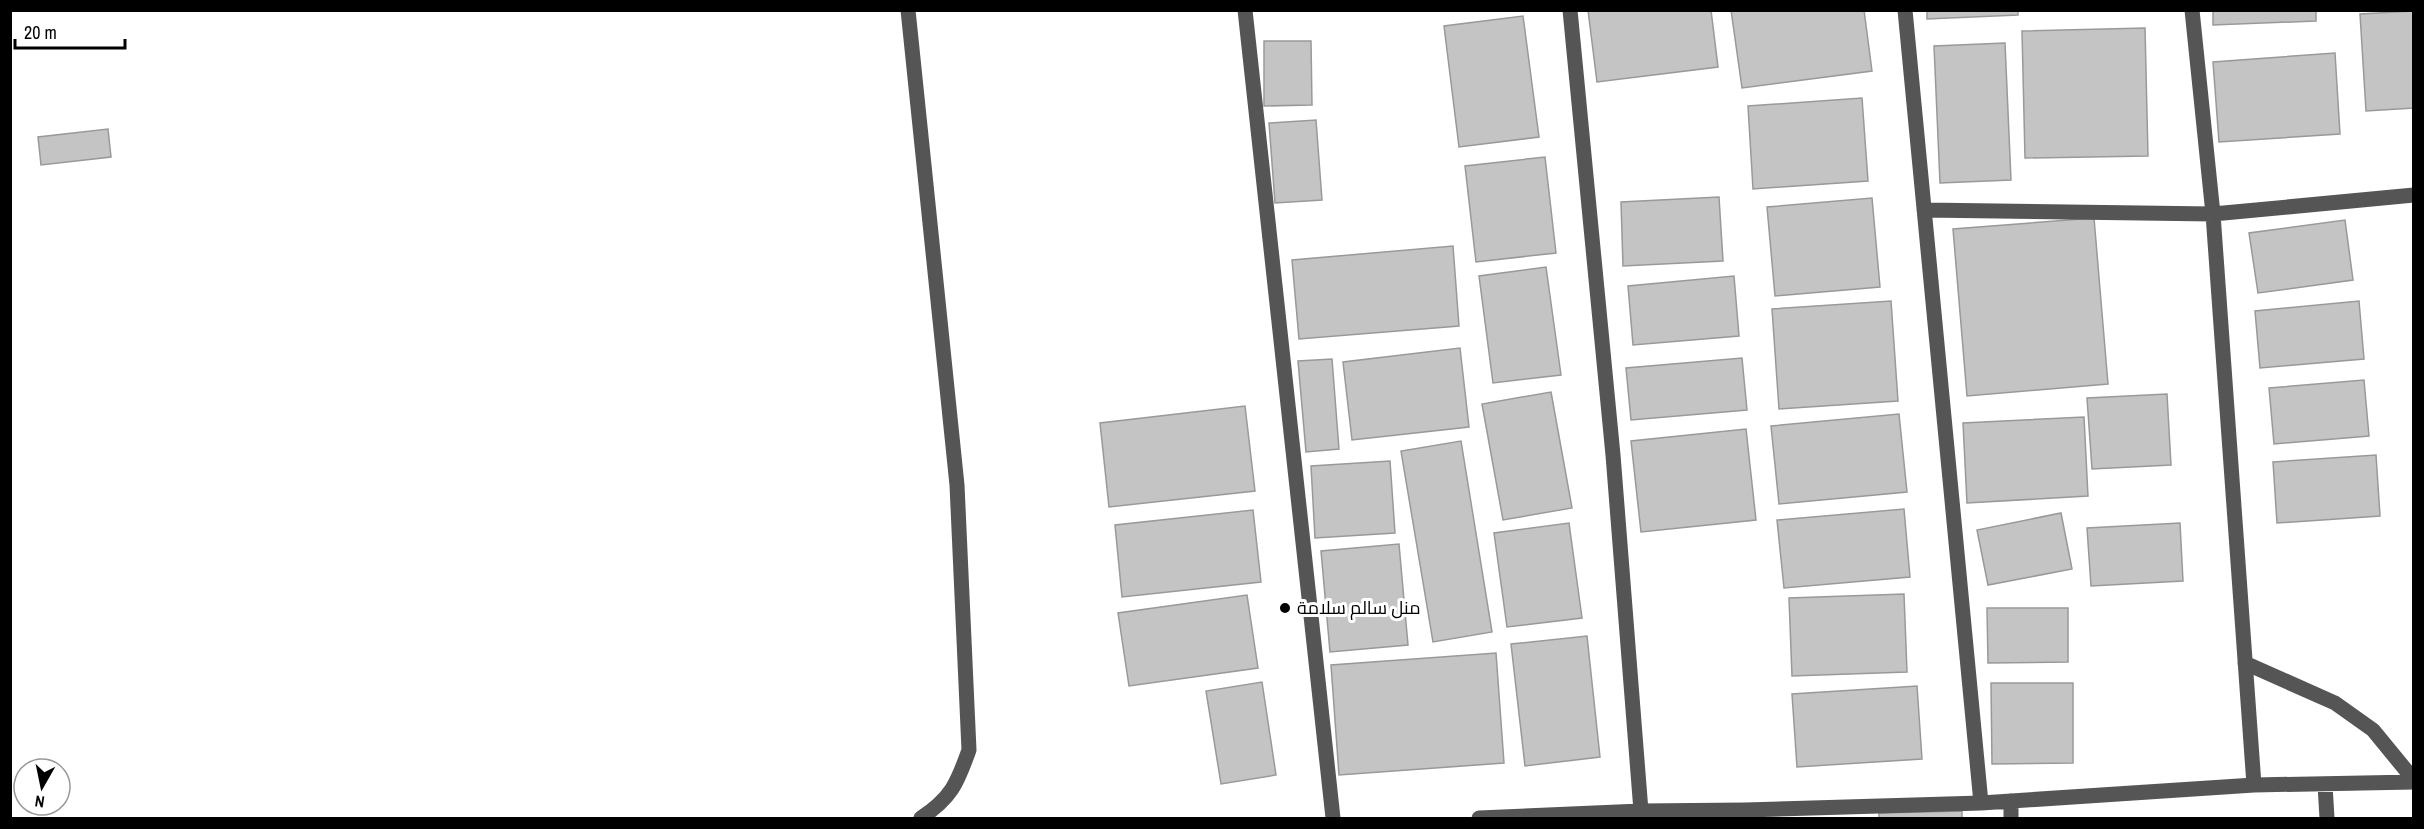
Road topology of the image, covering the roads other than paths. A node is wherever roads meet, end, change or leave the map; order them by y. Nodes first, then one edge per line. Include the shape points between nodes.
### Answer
1 (908, 10) edge
2 (1245, 10) edge
3 (1570, 10) edge
4 (1905, 10) edge
5 (2192, 10) edge
6 (2414, 195) edge
7 (1924, 210) junction
8 (2213, 214) junction
9 (2245, 663) junction
10 (2414, 781) edge
11 (2254, 785) junction
12 (2325, 785) junction
13 (2011, 801) junction
14 (1981, 803) junction
15 (1641, 811) junction
16 (1745, 814) edge
17 (921, 819) edge
18 (1333, 819) edge
19 (1479, 819) edge
20 (2011, 819) edge
21 (2327, 819) edge

1 - 17 street via 957,484 969,750 958,783 937,808
2 - 18 street
3 - 15 street via 1613,455
4 - 7 street
5 - 8 street
6 - 8 street
7 - 8 street
7 - 14 street
8 - 9 street
9 - 10 street via 2335,703 2373,730
9 - 11 street
10 - 12 street
11 - 12 street
11 - 13 street
12 - 21 street
13 - 14 street
13 - 20 street
14 - 16 street
15 - 16 street
15 - 19 street

